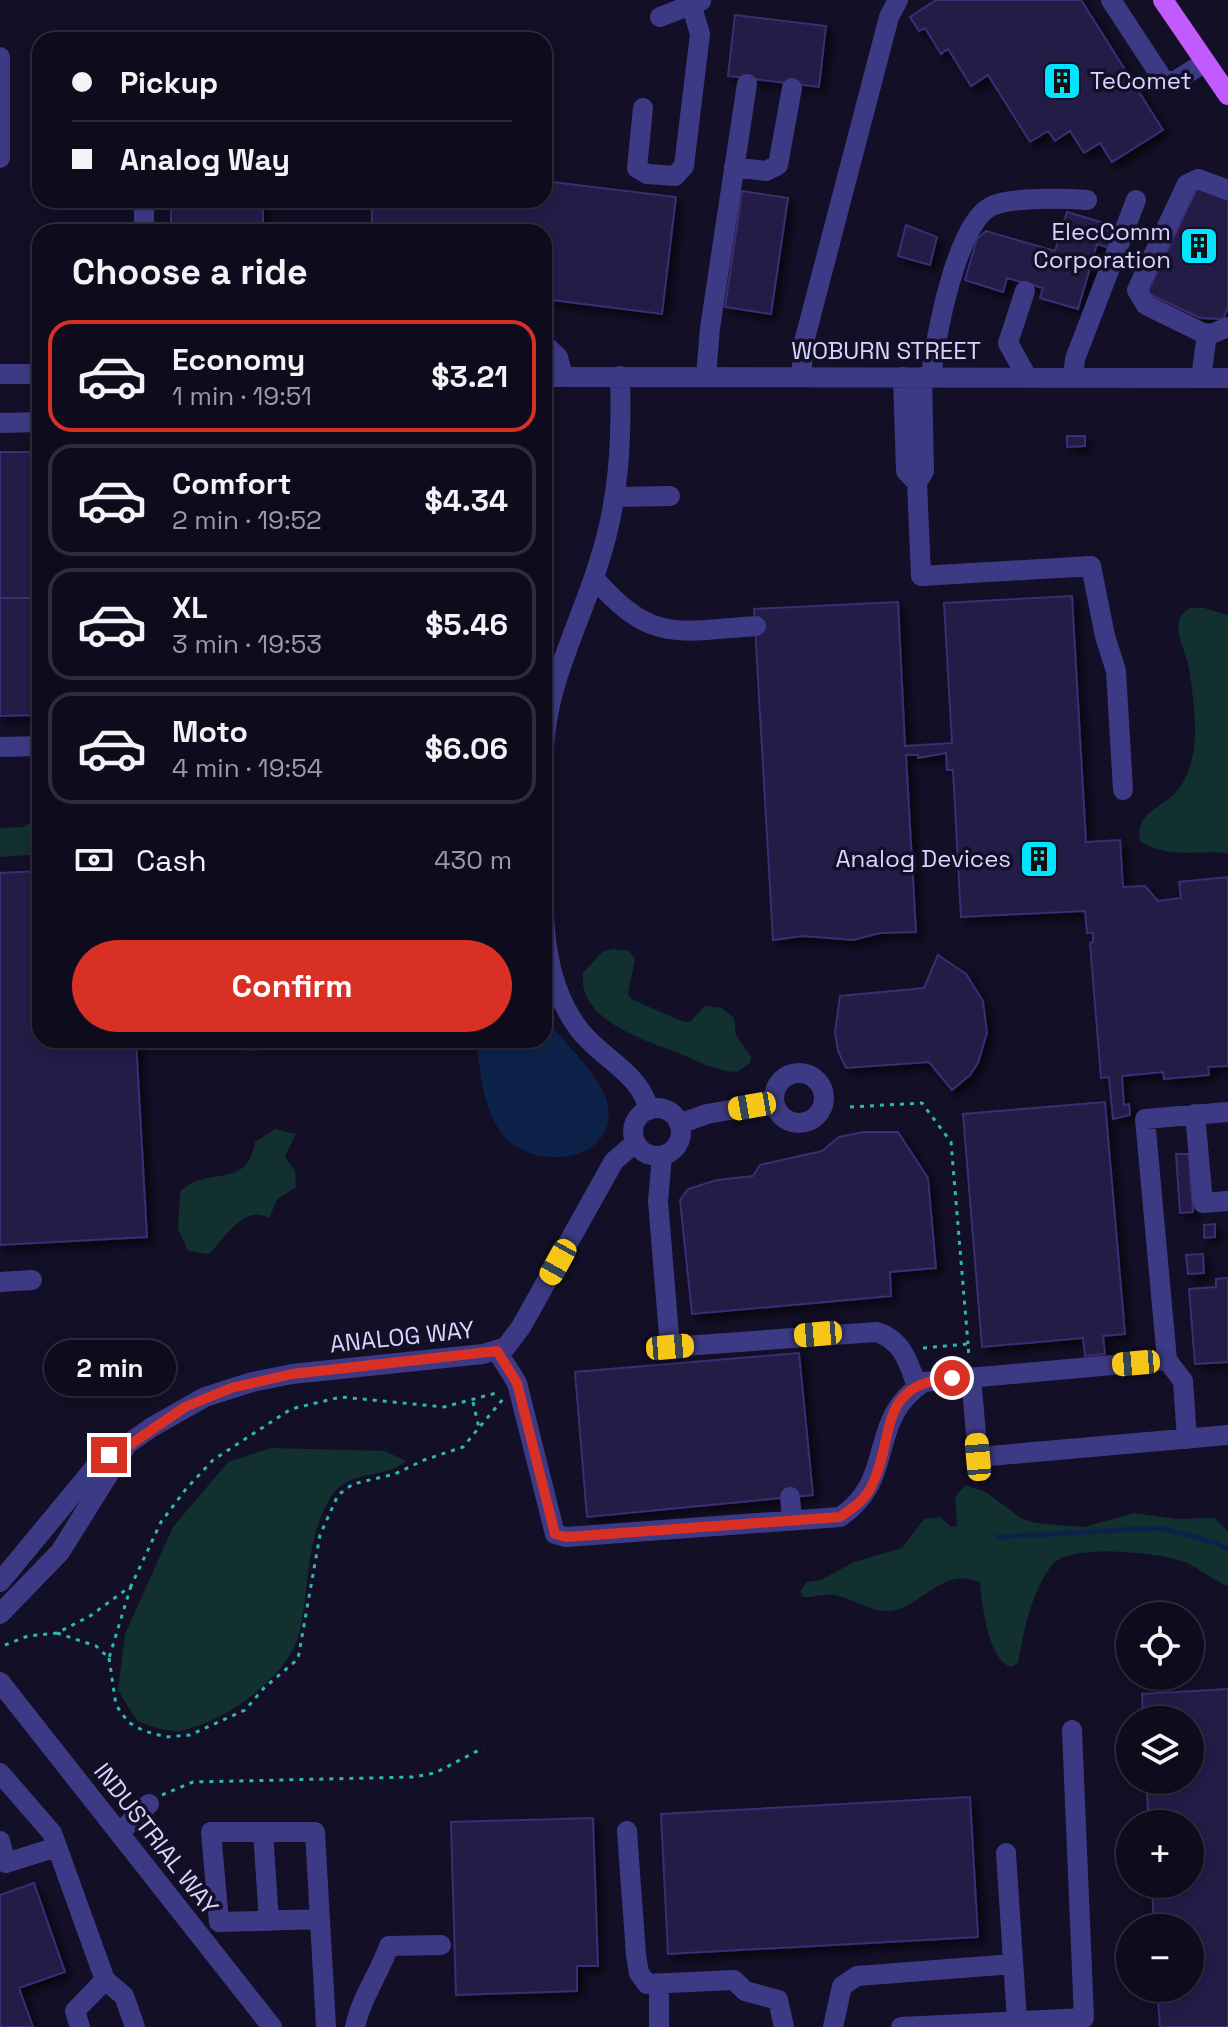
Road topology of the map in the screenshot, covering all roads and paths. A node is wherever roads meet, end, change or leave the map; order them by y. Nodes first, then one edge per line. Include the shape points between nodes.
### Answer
1 (898, 0) edge
2 (1111, 0) edge
3 (1163, 0) edge
4 (697, 2) edge
5 (660, 17) dead end
6 (0, 57) edge
7 (1204, 63) junction
8 (747, 84) dead end
9 (792, 88) dead end
10 (1228, 95) edge
11 (643, 108) dead end
12 (0, 158) edge
13 (734, 167) junction
14 (1228, 190) edge
15 (1087, 200) dead end
16 (1136, 200) dead end
17 (1025, 291) dead end
18 (1228, 327) edge
19 (1207, 334) junction
20 (552, 351) edge
21 (0, 374) edge
22 (32, 374) edge
23 (620, 376) junction
24 (706, 376) junction
25 (554, 377) edge
26 (801, 377) junction
27 (919, 377) junction
28 (1027, 377) junction
29 (1073, 377) junction
30 (1201, 378) junction
31 (1228, 378) edge
32 (32, 422) edge
33 (0, 423) edge
34 (670, 496) dead end
35 (616, 497) junction
36 (594, 578) junction
37 (756, 626) dead end
38 (552, 702) edge
39 (32, 746) edge
40 (0, 747) edge
41 (1123, 790) dead end
42 (552, 969) edge
43 (774, 1102) dead end
44 (850, 1107) dead end
45 (649, 1110) junction
46 (1228, 1112) edge
47 (1195, 1114) junction
48 (679, 1124) junction
49 (635, 1143) junction
50 (662, 1156) junction
51 (1228, 1201) edge
52 (32, 1280) dead end
53 (0, 1282) edge
54 (968, 1344) junction
55 (497, 1351) junction
56 (904, 1354) junction
57 (1167, 1360) junction
58 (971, 1377) junction
59 (917, 1387) junction
60 (503, 1391) dead end
61 (505, 1397) dead end
62 (473, 1402) junction
63 (479, 1428) junction
64 (1228, 1435) edge
65 (1187, 1439) junction
66 (125, 1448) junction
67 (790, 1497) dead end
68 (792, 1520) junction
69 (0, 1582) edge
70 (131, 1586) junction
71 (0, 1614) edge
72 (57, 1633) junction
73 (5, 1645) dead end
74 (109, 1658) junction
75 (2, 1692) edge
76 (1072, 1730) dead end
77 (483, 1748) dead end
78 (0, 1773) edge
79 (149, 1804) joint
80 (627, 1831) dead end
81 (263, 1832) junction
82 (119, 1833) junction
83 (0, 1841) edge
84 (57, 1847) junction
85 (1006, 1853) dead end
86 (320, 1919) junction
87 (269, 1921) junction
88 (441, 1945) dead end
89 (1013, 1964) junction
90 (105, 1980) junction
91 (659, 1985) junction
92 (1017, 2021) junction
93 (1051, 2023) edge
94 (983, 2025) edge
95 (80, 2027) edge
96 (135, 2027) edge
97 (272, 2027) edge
98 (326, 2027) edge
99 (355, 2027) edge
100 (659, 2027) edge
101 (784, 2027) edge
102 (833, 2027) edge
103 (901, 2027) edge

1 - 26 street via 889,17 804,342
2 - 7 street via 1164,81 1175,81
3 - 7 main road
4 - 5 street
4 - 11 street via 700,34 684,166 675,176 637,168
6 - 12 street
7 - 10 main road
8 - 13 street
9 - 13 street via 778,165 766,171
13 - 24 street
14 - 19 street via 1201,180 1189,182 1138,288 1146,305
15 - 27 street via 996,204 980,214
16 - 29 street via 1075,359
17 - 28 street via 1008,343
18 - 19 street
19 - 30 street
20 - 25 street via 558,357
21 - 22 street
23 - 24 street, WOBURN STREET
23 - 25 street, WOBURN STREET
23 - 35 street via 622,446
24 - 26 street, WOBURN STREET
26 - 27 street, WOBURN STREET
27 - 28 street, WOBURN STREET
27 - 41 street via 906,471 917,483 921,576 1091,566 1116,671
28 - 29 street, WOBURN STREET
29 - 30 street, WOBURN STREET
30 - 31 street, WOBURN STREET
32 - 33 street
34 - 35 street
35 - 36 street
36 - 37 street via 622,609 655,627 685,631
36 - 38 street
39 - 40 street
42 - 45 street via 556,987 584,1035 640,1086
43 - 48 street
44 - 54 path via 922,1103 951,1142
45 - 48 street via 669,1112
45 - 49 street, ANALOG WAY via 635,1124
46 - 47 street
47 - 51 street via 1203,1203
47 - 57 street via 1145,1119
48 - 50 street via 677,1146
49 - 50 street via 645,1153
49 - 55 street, ANALOG WAY via 614,1161 531,1313
50 - 56 street via 658,1201 670,1355 876,1332 887,1335
52 - 53 street
54 - 56 path
54 - 58 path
55 - 66 street, ANALOG WAY via 292,1374 241,1385 185,1407
55 - 68 street via 517,1383 551,1531 560,1537 602,1525
56 - 59 street
57 - 58 street
57 - 65 street via 1183,1381
58 - 59 street via 933,1379
58 - 65 street via 978,1457
59 - 68 street via 890,1418 872,1485 860,1504 840,1517
60 - 62 path
61 - 63 path
62 - 63 path
62 - 70 path via 444,1407 341,1397 291,1409 213,1460 186,1489 161,1522
63 - 74 path via 463,1447 353,1484 338,1495 320,1535 298,1659 245,1710 190,1735 166,1737 144,1731 128,1722 116,1705
64 - 65 street
66 - 69 street, ANALOG WAY via 109,1455 74,1488
66 - 71 street, ANALOG WAY via 60,1552
67 - 68 street
70 - 72 path
70 - 74 path
72 - 73 path
72 - 74 path via 96,1646
75 - 82 street, INDUSTRIAL WAY
76 - 93 street via 1084,2018
77 - 79 path via 424,1775 193,1782
78 - 84 street via 52,1833
79 - 82 street
80 - 91 street via 639,1973 647,1984
81 - 86 street via 315,1832
81 - 87 street
81 - 87 street via 211,1832 219,1922
82 - 97 street, INDUSTRIAL WAY
83 - 84 street via 6,1863
84 - 90 street
85 - 89 street
86 - 87 street
86 - 98 street
88 - 99 street via 389,1946
89 - 92 street
89 - 102 street via 857,1976 842,1986
90 - 95 street via 75,2011
90 - 96 street via 124,1996
91 - 100 street
91 - 101 street via 734,1980 745,1991 778,2000
92 - 93 street
92 - 94 street
94 - 103 street

